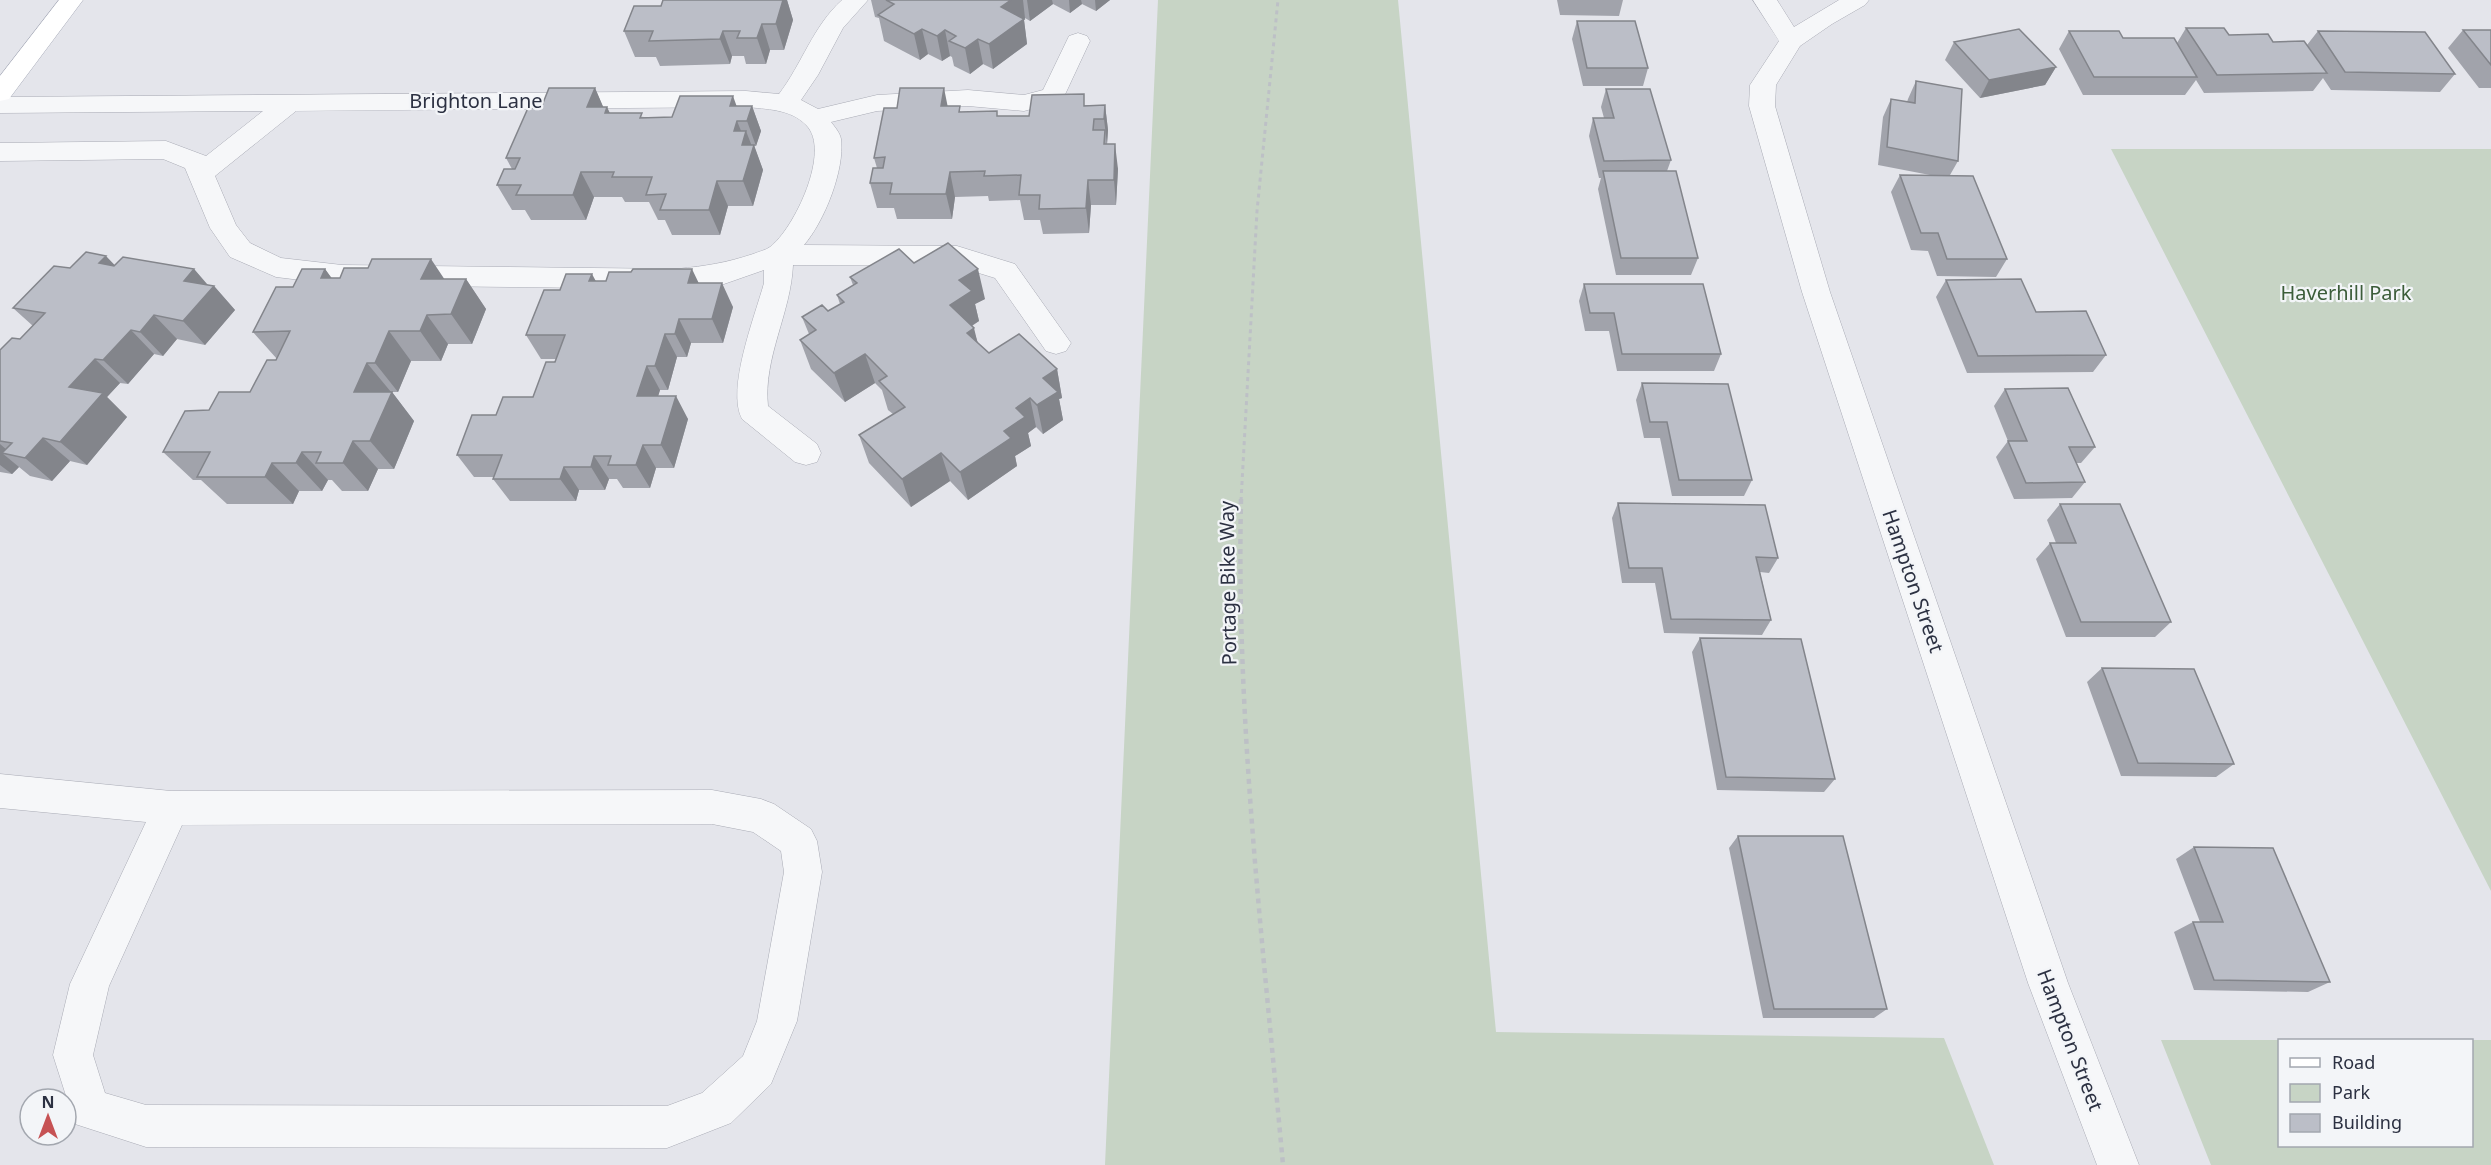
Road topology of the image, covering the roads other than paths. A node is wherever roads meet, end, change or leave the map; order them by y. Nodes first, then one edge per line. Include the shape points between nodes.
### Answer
1 (71, 0) edge
2 (856, 0) edge
3 (1765, 0) edge
4 (1857, 0) edge
5 (1078, 41) dead end
6 (1791, 41) junction
7 (0, 93) edge
8 (289, 103) junction
9 (786, 103) junction
10 (0, 105) edge
11 (815, 118) junction
12 (0, 152) edge
13 (201, 174) junction
14 (779, 255) junction
15 (1056, 343) dead end
16 (806, 453) dead end
17 (0, 791) edge
18 (171, 808) junction
19 (2118, 1165) edge

1 - 7 main road
2 - 9 street via 839,13 807,74
3 - 6 street
4 - 6 street
5 - 11 street via 1053,95 1024,103 968,98 877,103
6 - 19 street, Hampton Street via 1763,85 1762,106 1807,259 2044,972
8 - 9 street, Brighton Lane via 746,99
8 - 10 street, Brighton Lane
8 - 13 street
9 - 11 street, Brighton Lane
11 - 14 street via 828,137 825,174 804,227
12 - 13 street via 166,150 196,162
13 - 14 street via 224,228 240,250 276,267 342,275 677,279 724,274
14 - 15 street via 957,256 1005,271
14 - 16 street via 778,283 751,386 753,411
17 - 18 street
18 - 18 street via 712,807 761,816 798,840 803,872 777,1021 757,1070 716,1108 667,1127 146,1126 90,1109 73,1055 90,984

